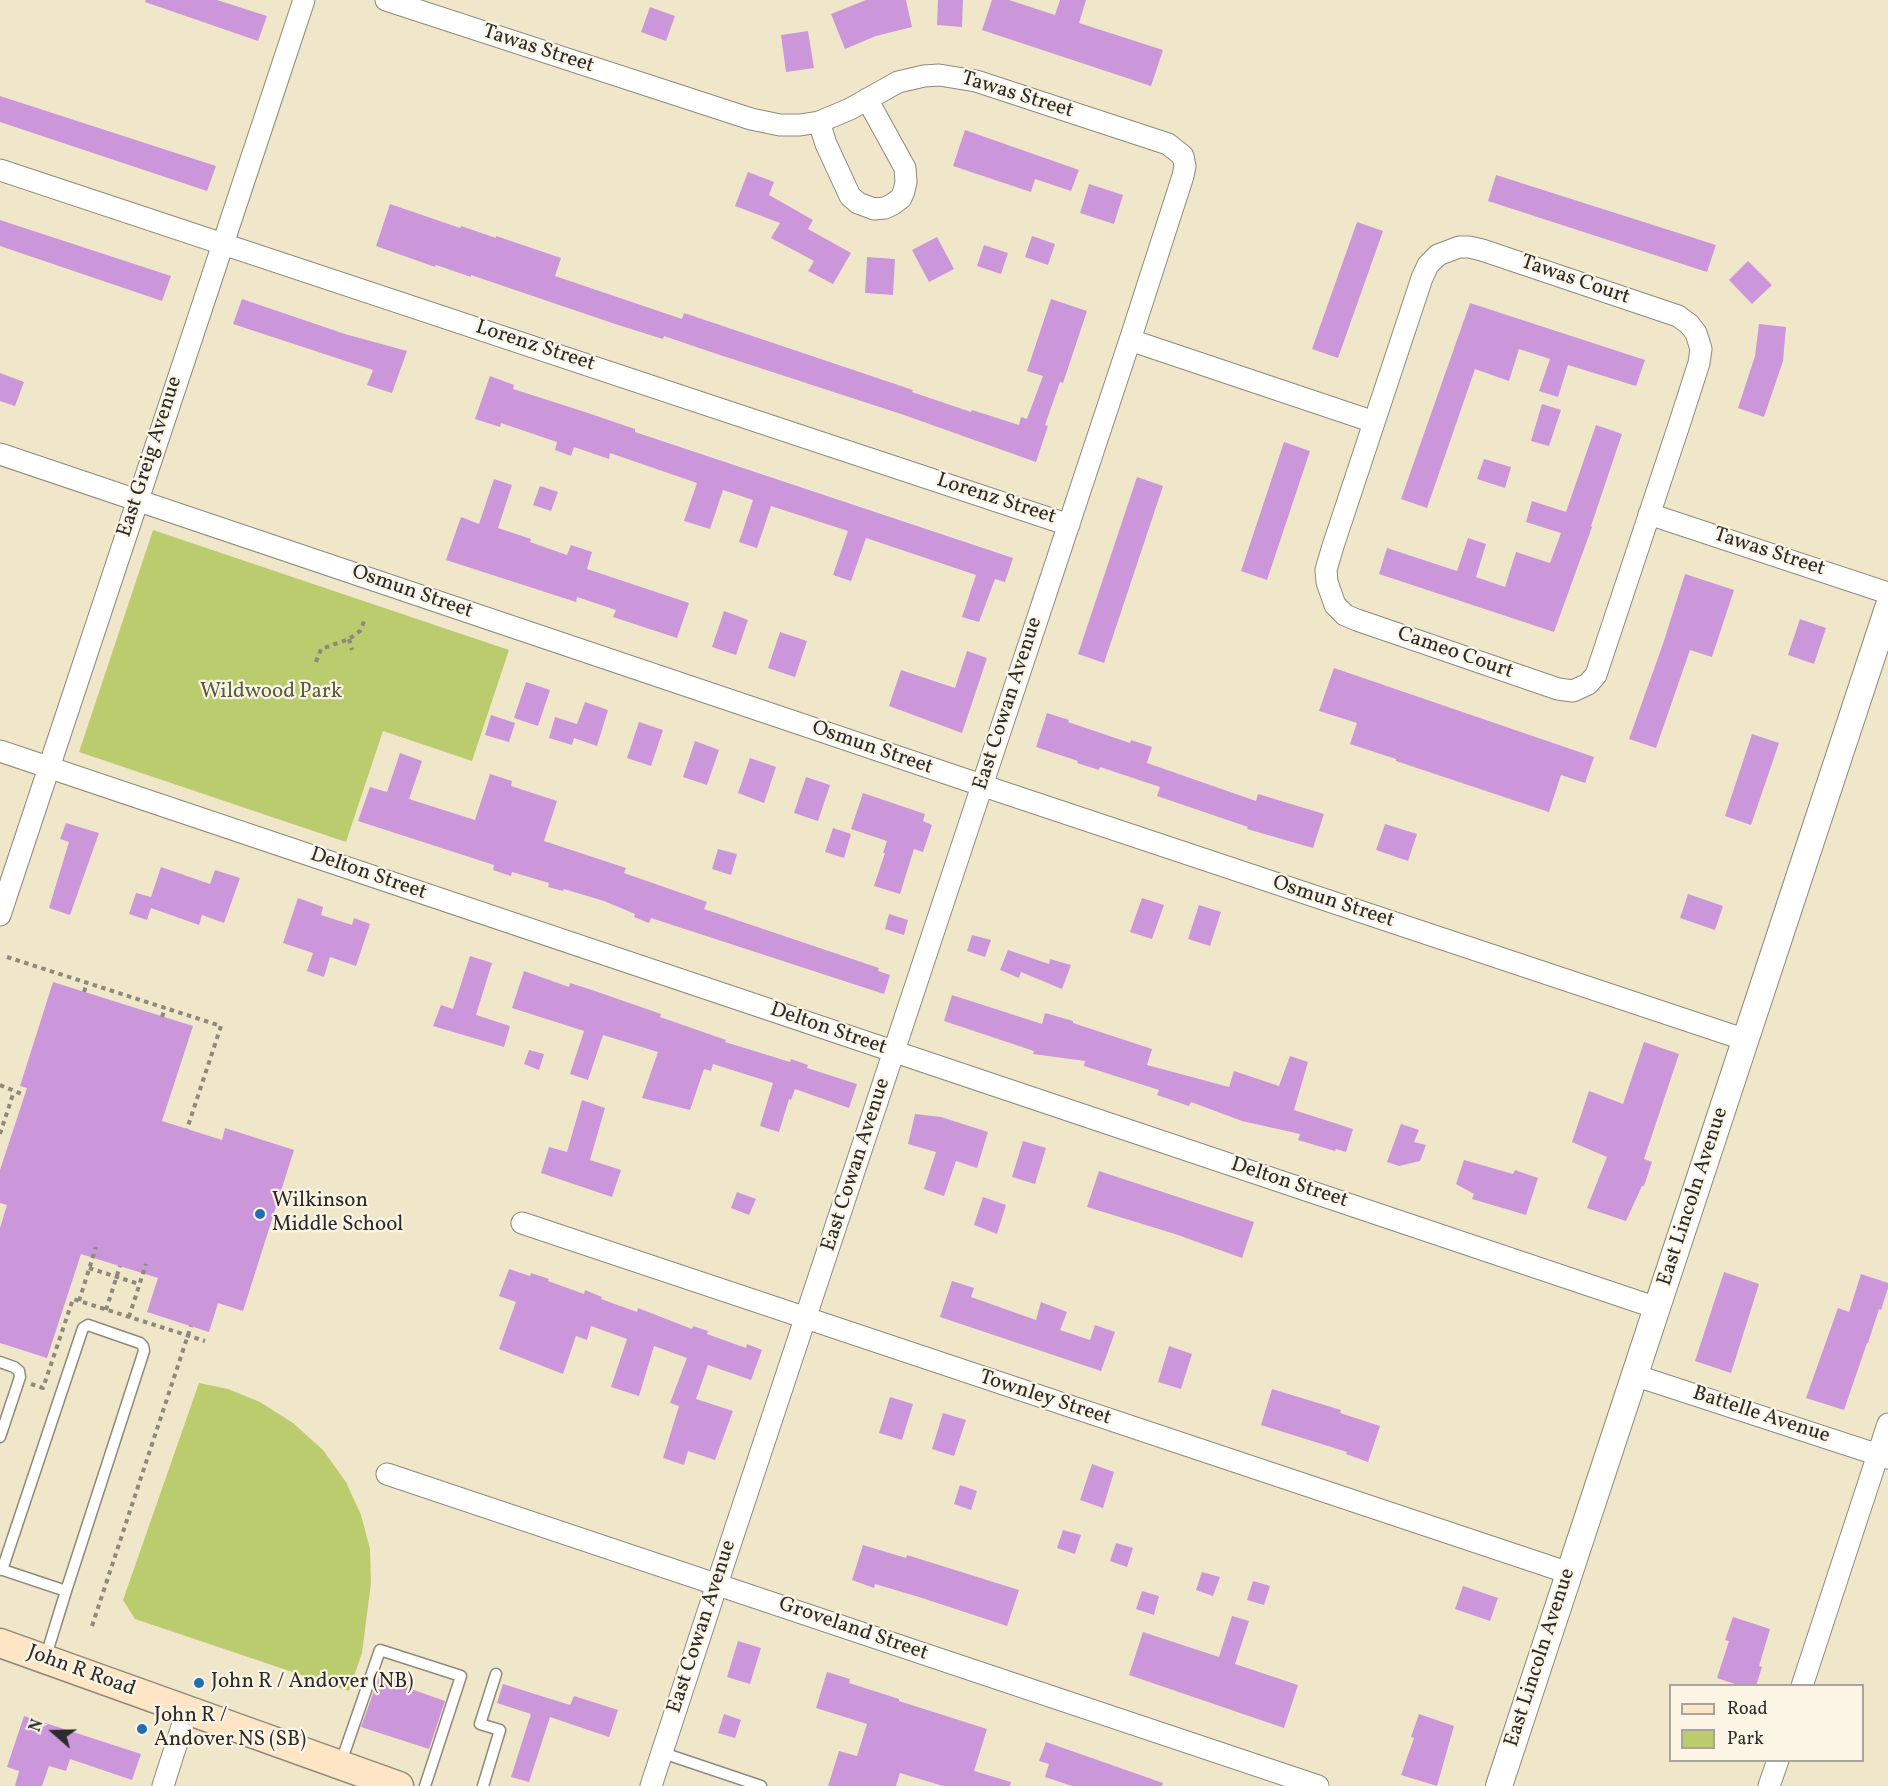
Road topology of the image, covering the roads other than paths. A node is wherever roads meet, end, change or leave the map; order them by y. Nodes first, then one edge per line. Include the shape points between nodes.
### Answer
1 (304, 0) edge
2 (386, 0) edge
3 (867, 99) junction
4 (819, 122) junction
5 (0, 170) edge
6 (223, 243) junction
7 (1130, 340) junction
8 (1374, 422) junction
9 (0, 454) edge
10 (137, 500) junction
11 (1649, 514) junction
12 (1069, 525) junction
13 (1888, 593) edge
14 (1887, 616) edge
15 (0, 751) edge
16 (48, 768) junction
17 (982, 786) junction
18 (0, 915) edge
19 (1746, 1040) junction
20 (894, 1052) junction
21 (522, 1223) dead end
22 (1657, 1308) junction
23 (806, 1319) junction
24 (0, 1362) edge
25 (1634, 1375) junction
26 (1888, 1424) edge
27 (0, 1437) edge
28 (1883, 1456) edge
29 (387, 1474) dead end
30 (1, 1569) edge
31 (1569, 1573) junction
32 (717, 1584) junction
33 (66, 1591) junction
34 (0, 1643) edge
35 (45, 1659) junction
36 (496, 1674) dead end
37 (1803, 1684) edge
38 (187, 1711) junction
39 (663, 1753) junction
40 (1778, 1762) edge
41 (339, 1765) junction
42 (163, 1786) edge
43 (399, 1786) edge
44 (425, 1786) edge
45 (483, 1786) edge
46 (651, 1786) edge
47 (761, 1786) edge
48 (1318, 1786) edge
49 (1499, 1786) edge
50 (1769, 1786) edge

1 - 6 street, East Greig Avenue
2 - 4 street, Tawas Street via 751,119 780,125
3 - 4 street, Tawas Street
3 - 4 street via 905,168 901,198 885,208 874,209 850,196
3 - 7 street, Tawas Street via 908,79 958,77 1176,149 1183,156 1183,176
5 - 6 street, Lorenz Street
6 - 10 street, East Greig Avenue
6 - 12 street, Lorenz Street
7 - 8 street
7 - 12 street, East Cowan Avenue
8 - 11 street, Cameo Court via 1326,570 1335,605 1357,620 1493,668 1565,691 1588,684 1596,675
8 - 11 street, Tawas Court via 1428,265 1448,250 1482,250 1678,316 1696,333 1701,349 1698,363
9 - 10 street, Osmun Street
10 - 16 street, East Greig Avenue
10 - 17 street, Osmun Street
11 - 13 street, Tawas Street
12 - 17 street, East Cowan Avenue
14 - 19 street, East Lincoln Avenue
15 - 16 street, Delton Street
16 - 18 street, East Greig Avenue
16 - 20 street, Delton Street
17 - 19 street, Osmun Street
17 - 20 street, East Cowan Avenue
19 - 22 street, East Lincoln Avenue
20 - 22 street, Delton Street
20 - 23 street, East Cowan Avenue
21 - 23 street, Townley Street
22 - 25 street, East Lincoln Avenue
23 - 31 street, Townley Street
23 - 32 street, East Cowan Avenue
24 - 27 lane via 20,1371 20,1377
25 - 28 street, Battelle Avenue
25 - 31 street, East Lincoln Avenue
26 - 28 street
28 - 37 street
29 - 32 street, Groveland Street
30 - 33 lane
30 - 33 lane via 83,1328 88,1325 140,1343 144,1351
31 - 49 street, East Lincoln Avenue
32 - 39 street, East Cowan Avenue
32 - 48 street, Groveland Street
33 - 35 lane
34 - 35 main road, John R Road
35 - 38 main road, John R Road
36 - 45 lane via 480,1724 500,1730
38 - 41 main road, John R Road
38 - 42 street
39 - 46 street, East Cowan Avenue
39 - 47 lane
40 - 50 street
41 - 43 main road, John R Road
41 - 44 lane via 380,1650 461,1676

